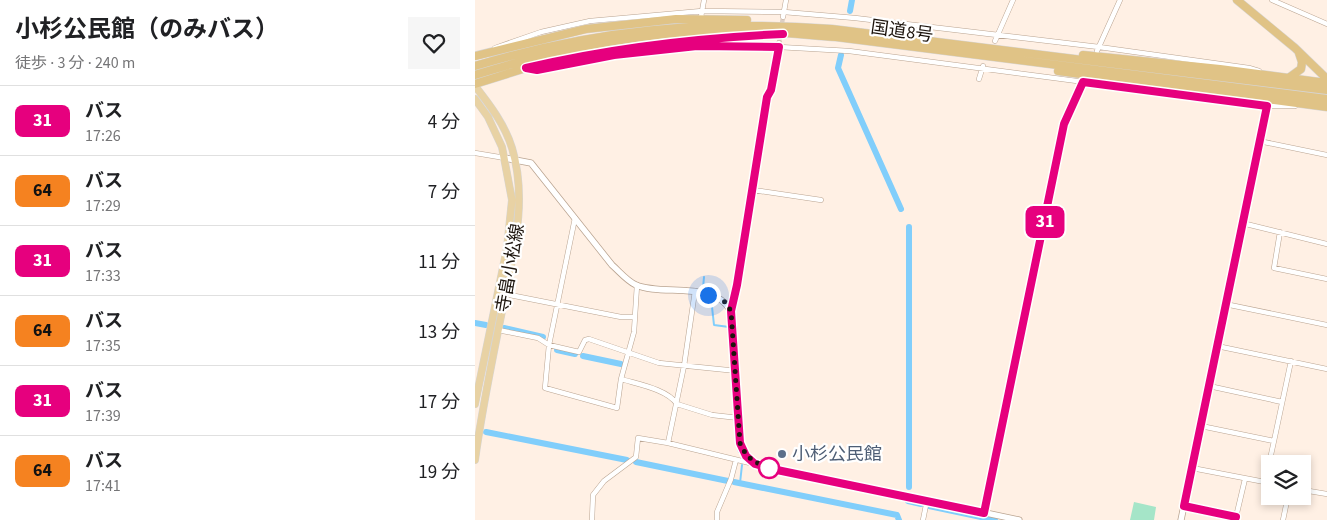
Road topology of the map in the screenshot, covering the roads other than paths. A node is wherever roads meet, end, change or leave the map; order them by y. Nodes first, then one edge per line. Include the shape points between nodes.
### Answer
1 (703, 0) edge
2 (786, 0) edge
3 (1013, 0) edge
4 (1119, 0) edge
5 (1237, 0) edge
6 (1272, 0) edge
7 (702, 14) junction
8 (784, 14) junction
9 (1327, 24) edge
10 (776, 25) junction
11 (783, 34) junction
12 (998, 35) junction
13 (995, 42) dead end
14 (779, 45) junction
15 (1098, 49) junction
16 (1299, 52) junction
17 (485, 53) junction
18 (1031, 54) junction
19 (475, 56) edge
20 (516, 58) junction
21 (1041, 64) junction
22 (475, 66) edge
23 (526, 68) junction
24 (982, 68) junction
25 (1266, 74) junction
26 (475, 75) edge
27 (1290, 77) junction
28 (979, 79) dead end
29 (1084, 80) junction
30 (1327, 81) edge
31 (475, 85) edge
32 (1327, 90) edge
33 (475, 99) edge
34 (1327, 99) edge
35 (1308, 105) junction
36 (1267, 106) junction
37 (1327, 107) edge
38 (1259, 141) junction
39 (475, 153) edge
40 (1327, 155) edge
41 (505, 158) junction
42 (515, 160) junction
43 (753, 190) junction
44 (821, 200) dead end
45 (575, 218) junction
46 (1242, 224) junction
47 (1280, 232) junction
48 (1327, 244) edge
49 (1327, 279) edge
50 (637, 285) junction
51 (695, 291) junction
52 (505, 294) junction
53 (556, 303) junction
54 (1225, 304) junction
55 (731, 311) junction
56 (635, 317) junction
57 (1327, 325) edge
58 (498, 330) junction
59 (549, 345) junction
60 (1217, 346) junction
61 (629, 352) junction
62 (1291, 361) junction
63 (684, 366) junction
64 (1327, 369) edge
65 (737, 371) junction
66 (621, 379) junction
67 (1209, 386) junction
68 (1282, 402) junction
69 (475, 404) edge
70 (677, 404) junction
71 (739, 418) junction
72 (1201, 426) junction
73 (1274, 441) junction
74 (668, 443) junction
75 (1272, 455) edge
76 (475, 460) edge
77 (736, 460) junction
78 (755, 464) junction
79 (1192, 468) junction
80 (1245, 479) junction
81 (1261, 482) edge
82 (1311, 491) edge
83 (1327, 494) edge
84 (927, 500) junction
85 (1286, 505) edge
86 (1184, 506) junction
87 (984, 513) junction
88 (592, 520) edge
89 (717, 520) edge
90 (923, 520) edge
91 (1019, 520) edge
92 (1181, 520) edge
93 (1283, 520) edge

1 - 7 street
2 - 8 street
3 - 12 street
4 - 15 street
5 - 16 highway
6 - 9 street
7 - 8 street
7 - 17 street via 590,21 504,44
8 - 12 street
10 - 17 highway via 765,21 667,20 586,29
10 - 18 highway, 国道8号
10 - 20 highway, 国道8号 via 640,30 581,38
11 - 20 highway, 国道8号 via 712,31 664,35
11 - 21 highway, 国道8号 via 836,37
11 - 23 highway via 605,51
12 - 13 street
12 - 15 street
14 - 23 street via 697,45 614,55 537,70
14 - 24 street
14 - 43 street via 767,97
15 - 25 street via 1249,68
16 - 27 highway via 1301,69
16 - 30 highway
17 - 19 highway
18 - 25 highway via 1109,57
18 - 32 highway, 国道8号
20 - 22 highway, 国道8号
20 - 26 highway, 国道8号
21 - 34 highway, 国道8号
21 - 35 highway via 1049,70
23 - 31 highway
24 - 28 street
24 - 29 street
25 - 27 highway
27 - 30 highway
29 - 36 street
29 - 87 street via 1064,124
31 - 42 main road, 寺畠小松線 via 505,132
33 - 41 main road, 寺畠小松線 via 489,117
35 - 36 street
35 - 37 highway
36 - 38 street
38 - 40 street
38 - 46 street
39 - 41 street
41 - 42 street
41 - 69 main road, 寺畠小松線 via 511,186 512,216
42 - 45 street via 531,163
42 - 52 main road, 寺畠小松線 via 519,217
43 - 44 street
43 - 55 street
45 - 50 street via 612,265
45 - 53 street
46 - 47 street
46 - 54 street
47 - 48 street
47 - 49 street via 1274,268
50 - 51 street
50 - 56 street
51 - 55 street via 724,301
51 - 63 street
52 - 53 street
52 - 58 main road, 寺畠小松線
53 - 56 street
53 - 59 street
54 - 57 street
54 - 60 street
55 - 65 street
56 - 61 street
58 - 59 street via 538,338
58 - 76 main road, 寺畠小松線
59 - 61 street via 579,352 585,340 589,339
59 - 66 street via 545,388 548,390 617,408
60 - 62 street
60 - 67 street
61 - 63 street via 659,363
61 - 66 street
62 - 64 street
62 - 68 street
63 - 65 street
63 - 70 street
65 - 71 street
66 - 70 street via 656,390
67 - 68 street
67 - 72 street
68 - 73 street
70 - 71 street via 712,415
70 - 74 street
71 - 78 street via 740,443 746,456
72 - 73 street
72 - 79 street
73 - 75 street
74 - 77 street
74 - 88 street via 638,438 636,457 604,481 593,495
77 - 78 street
77 - 89 street
78 - 84 street
79 - 80 street
79 - 86 street
80 - 81 street
80 - 86 street via 1236,517
82 - 83 street
84 - 87 street
84 - 90 street
85 - 93 street
86 - 92 street
87 - 91 street

